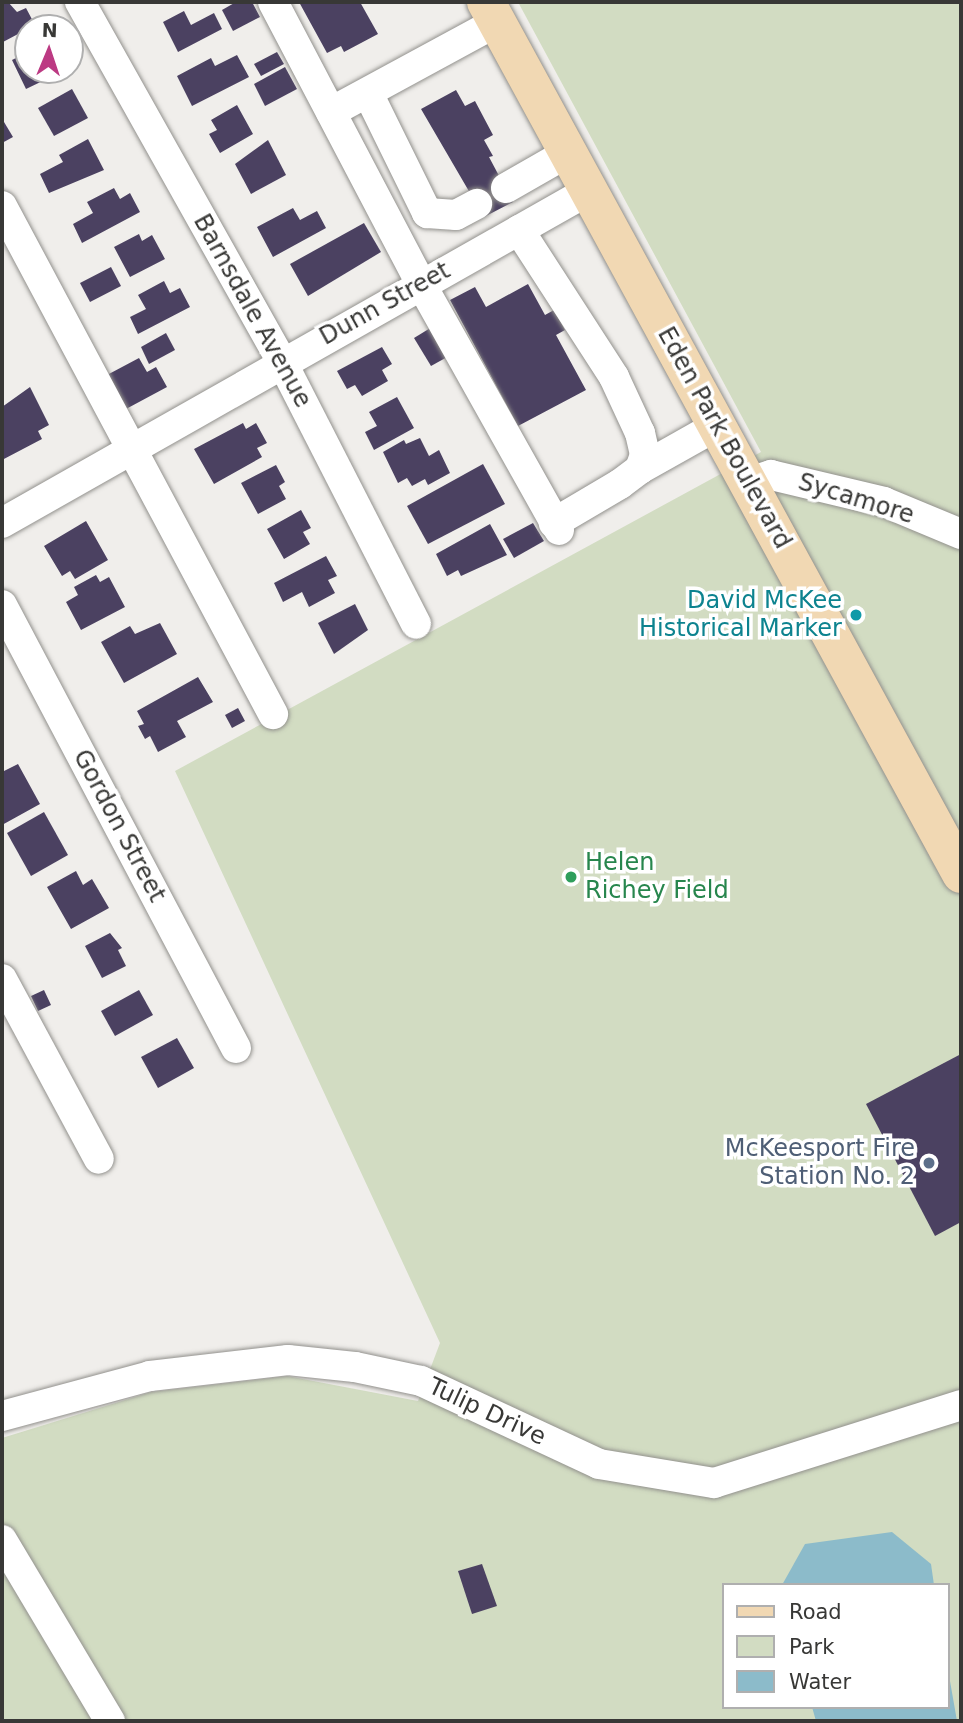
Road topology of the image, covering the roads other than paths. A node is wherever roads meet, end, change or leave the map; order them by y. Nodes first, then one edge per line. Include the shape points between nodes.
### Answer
1 (80, 2) edge
2 (273, 2) edge
3 (492, 12) edge
4 (368, 93) junction
5 (331, 112) junction
6 (568, 153) junction
7 (506, 188) dead end
8 (588, 191) junction
9 (477, 204) dead end
10 (2, 206) edge
11 (519, 230) junction
12 (421, 284) junction
13 (282, 362) junction
14 (718, 425) junction
15 (133, 447) junction
16 (640, 469) junction
17 (750, 482) junction
18 (2, 523) edge
19 (961, 534) edge
20 (2, 605) edge
21 (416, 624) dead end
22 (273, 714) dead end
23 (961, 874) edge
24 (2, 979) edge
25 (236, 1048) dead end
26 (99, 1158) dead end
27 (961, 1405) edge
28 (3, 1412) edge
29 (2, 1540) edge
30 (110, 1721) edge

1 - 13 street, Barnsdale Avenue
2 - 5 street
3 - 4 street
3 - 6 main road, Eden Park Boulevard
4 - 5 street
4 - 9 street via 428,213 456,215
5 - 12 street
6 - 7 street
6 - 8 main road, Eden Park Boulevard
8 - 11 street, Dunn Street
8 - 14 main road, Eden Park Boulevard
10 - 15 street
11 - 12 street, Dunn Street
11 - 16 street via 614,377 640,433 645,455
12 - 13 street, Dunn Street
12 - 16 street via 557,526
13 - 15 street, Dunn Street
13 - 21 street, Barnsdale Avenue
14 - 16 street
14 - 17 main road, Eden Park Boulevard
15 - 18 street, Dunn Street
15 - 22 street
17 - 19 street, Sycamore via 771,475 884,502
17 - 23 main road, Eden Park Boulevard
20 - 25 street, Gordon Street
24 - 26 street
27 - 28 street, Tulip Drive via 714,1483 599,1464 421,1381 302,1361 150,1376
29 - 30 street

